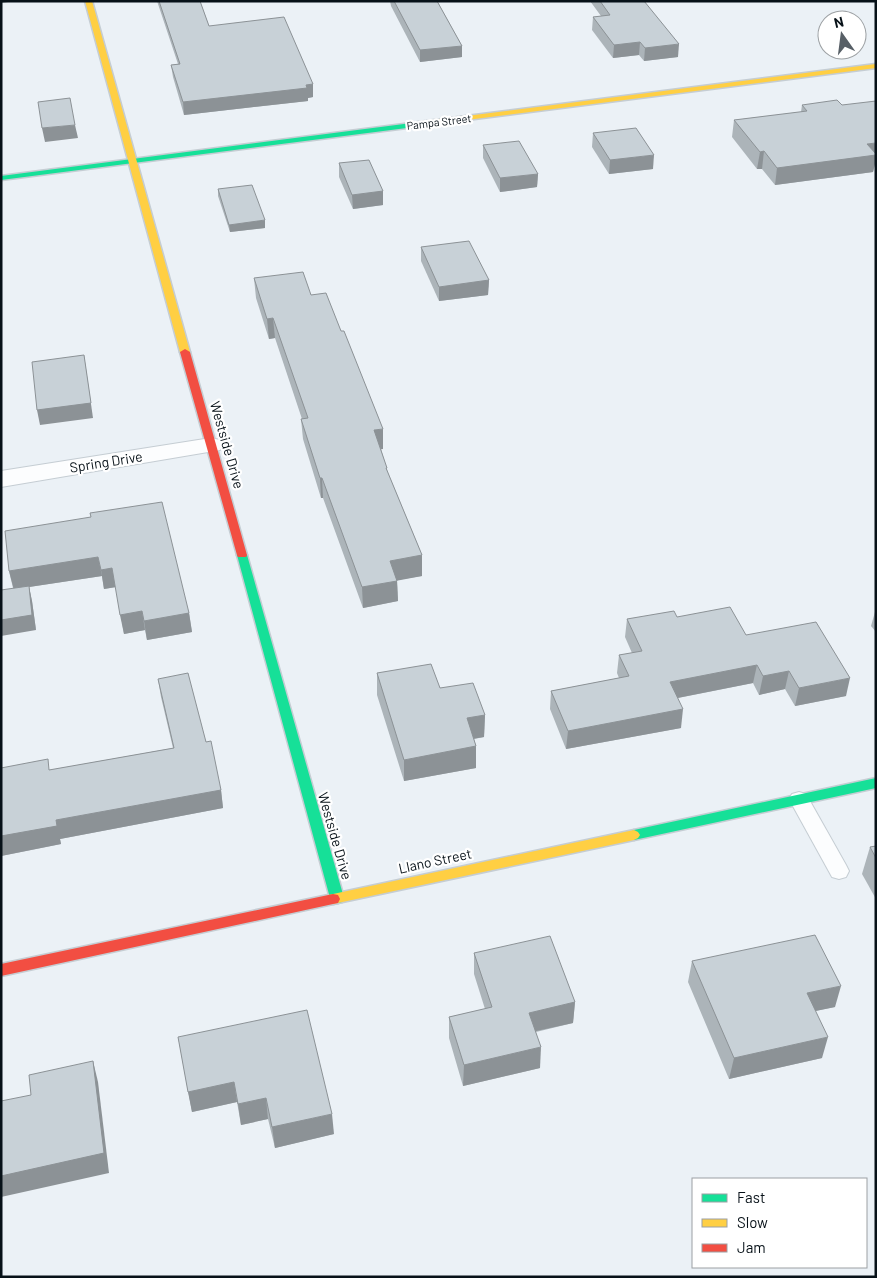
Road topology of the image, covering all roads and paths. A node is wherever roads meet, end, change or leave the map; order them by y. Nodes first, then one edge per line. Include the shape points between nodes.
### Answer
1 (88, 1) edge
2 (876, 66) edge
3 (132, 161) junction
4 (1, 178) edge
5 (211, 446) junction
6 (1, 479) edge
7 (876, 783) edge
8 (799, 799) junction
9 (839, 871) dead end
10 (337, 898) junction
11 (1, 970) edge

1 - 3 street, Westside Drive
2 - 3 street, Pampa Street
3 - 4 street, Pampa Street
3 - 5 street, Westside Drive
5 - 6 street, Spring Drive
5 - 10 street, Westside Drive
7 - 8 street, Llano Street
8 - 9 lane
8 - 10 street, Llano Street
10 - 11 street, Llano Street

